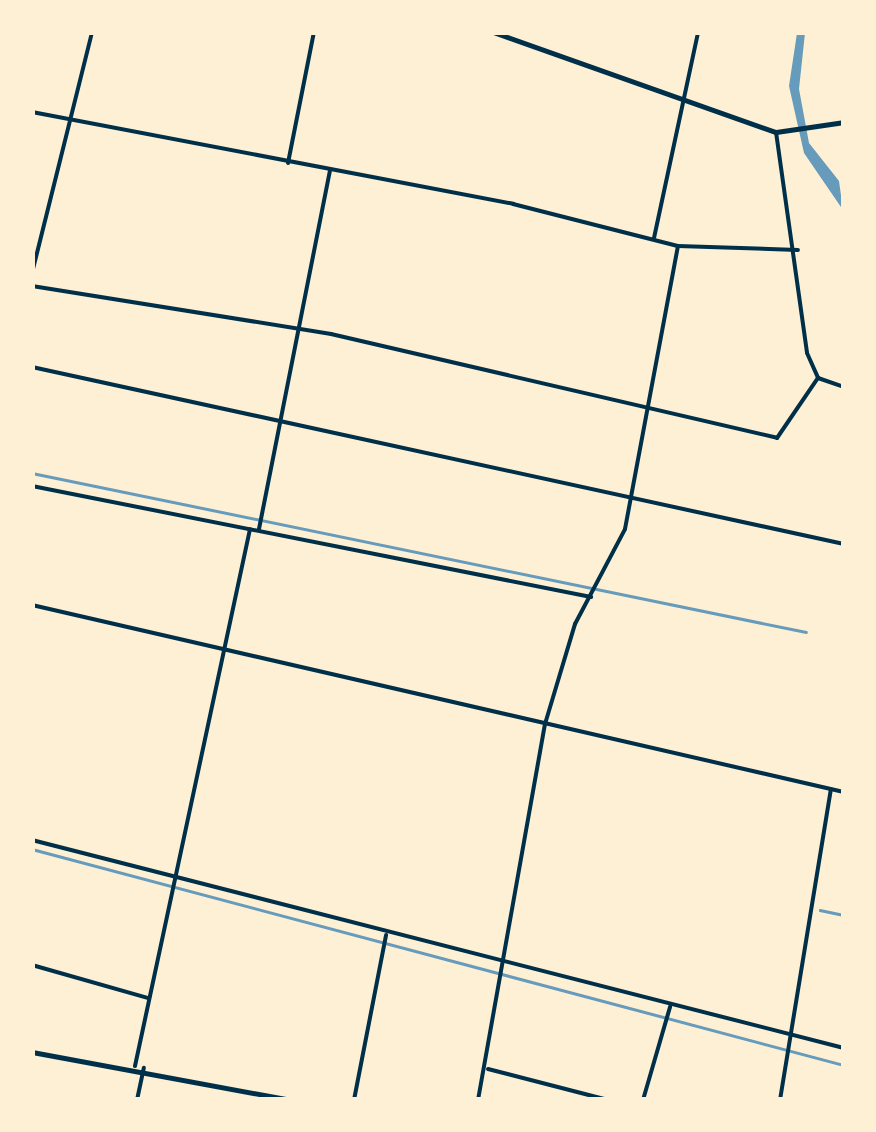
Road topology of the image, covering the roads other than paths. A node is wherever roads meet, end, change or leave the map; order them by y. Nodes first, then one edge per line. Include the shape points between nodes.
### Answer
1 (92, 32) edge
2 (314, 32) edge
3 (493, 32) edge
4 (698, 32) edge
5 (684, 102) junction
6 (32, 112) edge
7 (65, 120) junction
8 (844, 122) edge
9 (776, 132) junction
10 (288, 162) junction
11 (330, 170) junction
12 (654, 240) junction
13 (678, 246) junction
14 (798, 250) junction
15 (32, 273) edge
16 (32, 286) edge
17 (301, 334) junction
18 (32, 367) edge
19 (818, 378) junction
20 (844, 388) edge
21 (651, 409) junction
22 (280, 420) junction
23 (32, 486) edge
24 (633, 492) junction
25 (250, 529) junction
26 (258, 531) junction
27 (844, 544) edge
28 (592, 594) junction
29 (32, 605) edge
30 (223, 648) junction
31 (546, 724) junction
32 (832, 790) junction
33 (844, 792) edge
34 (32, 840) edge
35 (173, 875) junction
36 (386, 935) junction
37 (32, 965) edge
38 (505, 966) junction
39 (148, 998) junction
40 (670, 1009) junction
41 (791, 1039) junction
42 (844, 1048) edge
43 (32, 1052) edge
44 (136, 1066) junction
45 (144, 1068) junction
46 (488, 1069) junction
47 (137, 1100) edge
48 (290, 1100) edge
49 (354, 1100) edge
50 (478, 1100) edge
51 (608, 1100) edge
52 (642, 1100) edge
53 (780, 1100) edge

1 - 7 street
2 - 10 street
3 - 5 street
4 - 5 street
5 - 9 street
5 - 12 street
6 - 7 street
7 - 10 street
7 - 15 street
8 - 9 street
9 - 14 street
10 - 11 street
11 - 12 street
11 - 17 street
12 - 13 street
13 - 14 street
13 - 21 street
14 - 19 street
16 - 17 street
17 - 21 street
17 - 22 street
18 - 22 street
19 - 20 street
19 - 21 street via 781,438
21 - 24 street
22 - 24 street
22 - 26 street
23 - 25 street
24 - 27 street
24 - 28 street
25 - 26 street
25 - 30 street
26 - 28 street
28 - 31 street
29 - 30 street
30 - 31 street
30 - 35 street
31 - 32 street
31 - 38 street
32 - 33 street
32 - 41 street
34 - 35 street
35 - 36 street
35 - 39 street
36 - 38 street
36 - 49 street
37 - 39 street
38 - 40 street
38 - 46 street
39 - 44 street
40 - 41 street
40 - 52 street
41 - 42 street
41 - 53 street
43 - 44 street
44 - 45 street
45 - 47 street
45 - 48 street
46 - 50 street
46 - 51 street

